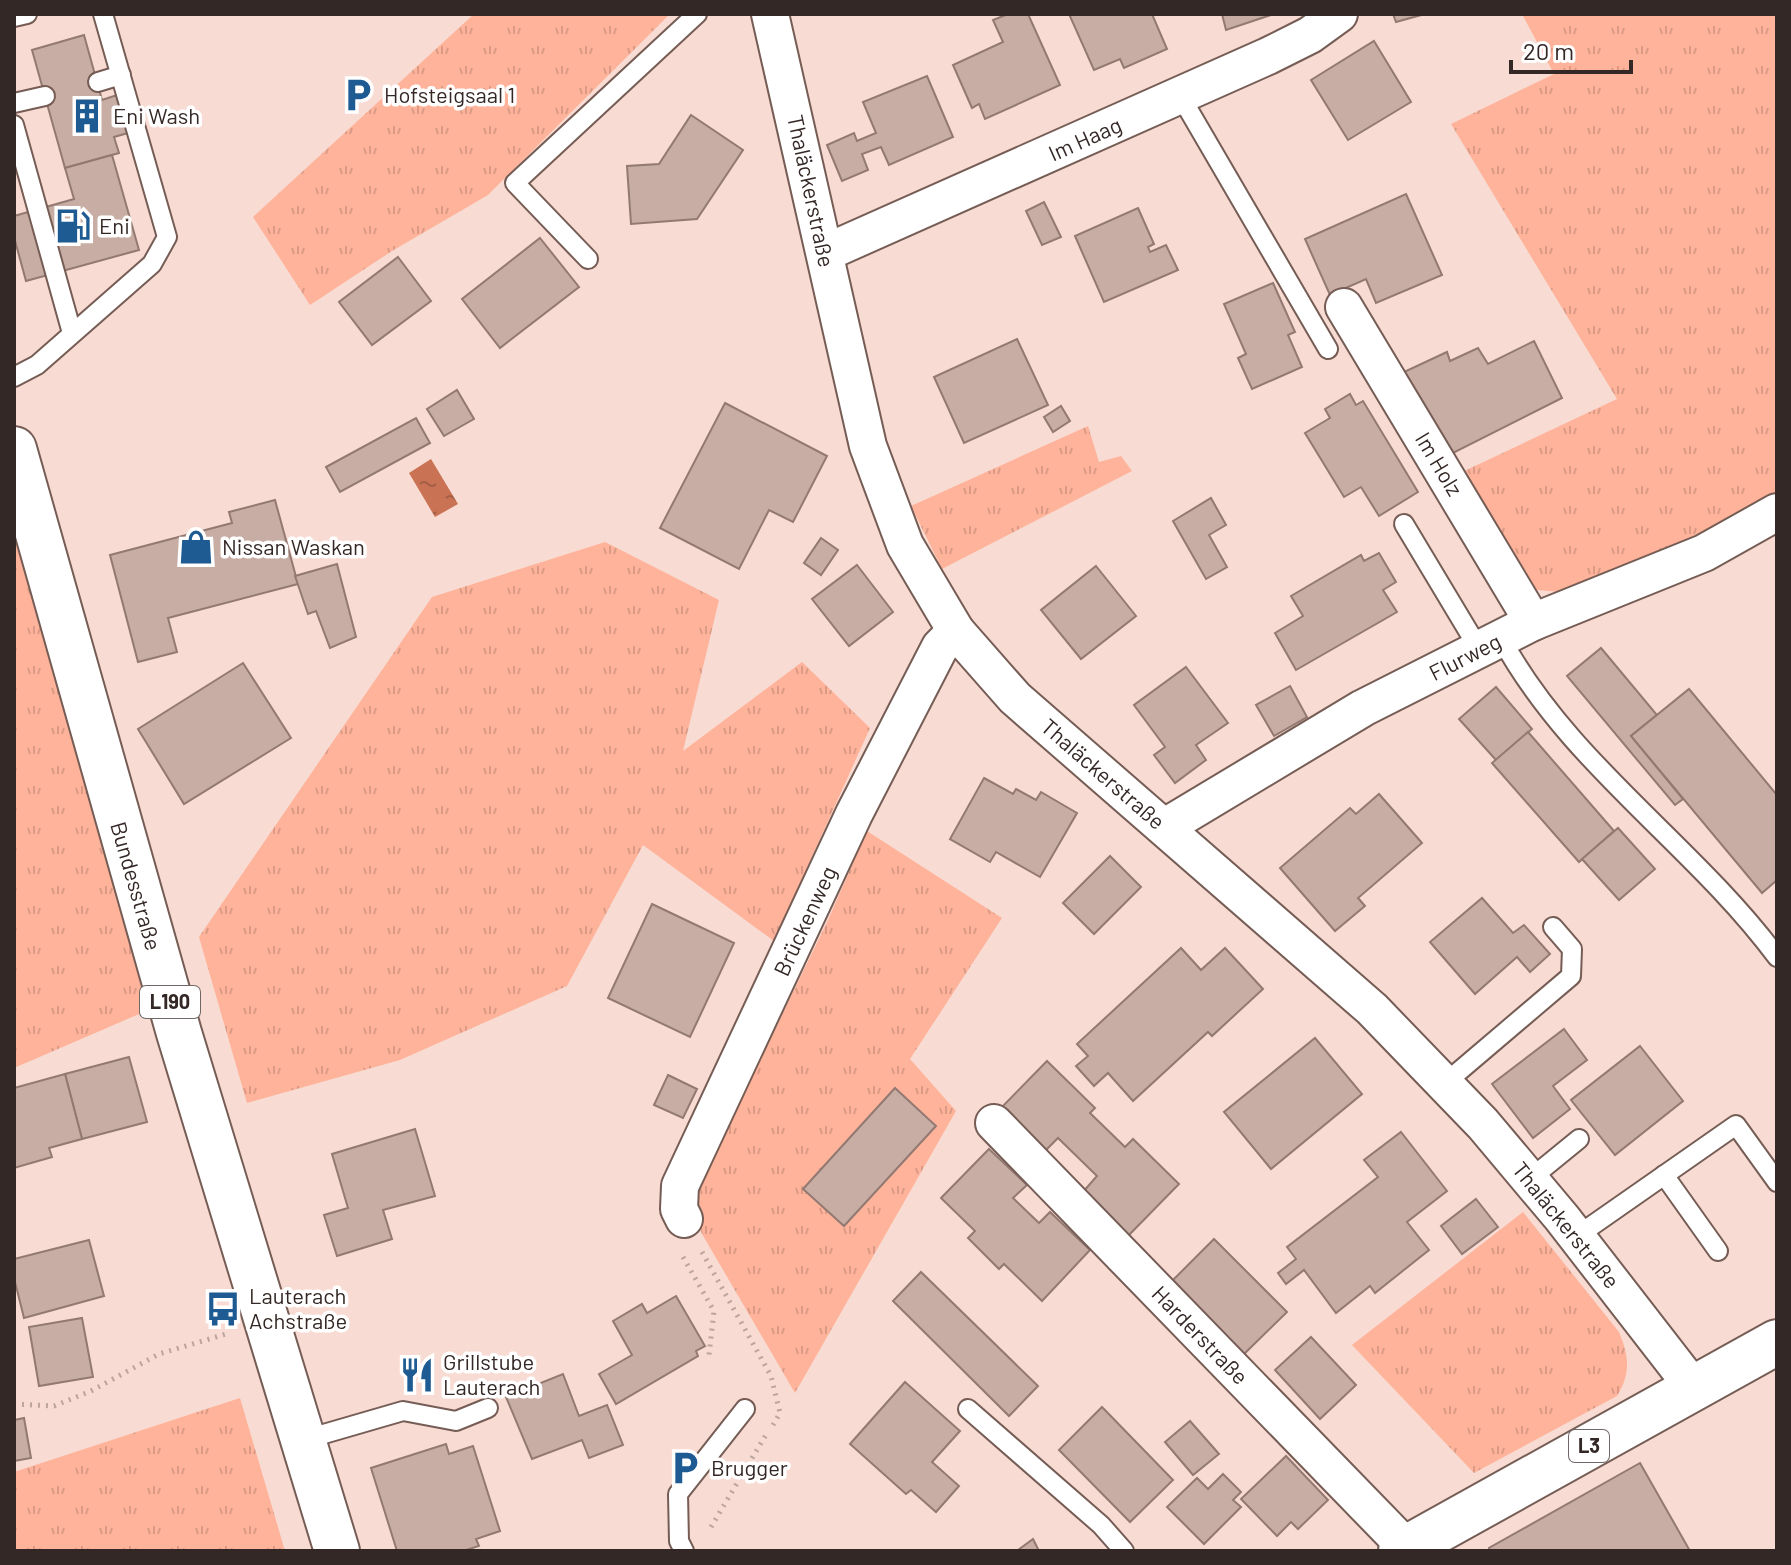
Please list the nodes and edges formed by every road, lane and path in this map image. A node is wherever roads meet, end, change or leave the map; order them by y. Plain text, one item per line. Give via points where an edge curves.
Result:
1 (27, 14) edge
2 (103, 14) edge
3 (697, 14) edge
4 (770, 14) edge
5 (1339, 14) edge
6 (14, 17) edge
7 (121, 75) junction
8 (98, 82) dead end
9 (45, 96) dead end
10 (1181, 97) junction
11 (14, 103) edge
12 (14, 125) edge
13 (825, 253) junction
14 (588, 259) dead end
15 (1344, 307) dead end
16 (72, 333) junction
17 (1328, 349) dead end
18 (14, 377) edge
19 (14, 449) edge
20 (1777, 512) edge
21 (1404, 524) dead end
22 (1533, 622) junction
23 (956, 631) junction
24 (1490, 644) junction
25 (1165, 827) junction
26 (1553, 927) dead end
27 (1777, 957) edge
28 (1444, 1084) junction
29 (994, 1123) dead end
30 (1579, 1139) dead end
31 (1664, 1175) junction
32 (1530, 1179) junction
33 (1777, 1182) edge
34 (682, 1214) joint
35 (1577, 1236) junction
36 (1718, 1251) dead end
37 (265, 1322) junction
38 (1777, 1342) edge
39 (709, 1355) dead end
40 (1693, 1387) junction
41 (14, 1404) edge
42 (488, 1408) dead end
43 (745, 1409) dead end
44 (968, 1409) dead end
45 (303, 1440) junction
46 (1404, 1549) edge
47 (337, 1551) edge
48 (684, 1551) edge
49 (1124, 1551) edge

1 - 6 lane
2 - 7 lane
3 - 14 lane via 515,183
4 - 13 street, Thaläckerstraße
5 - 10 street, Im Haag via 1310,35
7 - 8 lane
7 - 16 lane via 167,237 152,264
9 - 11 lane
10 - 13 street, Im Haag
10 - 17 lane
12 - 16 lane
13 - 23 street, Thaläckerstraße via 868,446 905,545
15 - 22 street, Im Holz
16 - 18 lane via 37,365
19 - 37 main road, Bundesstraße / L190
20 - 22 street, Flurweg via 1704,553
21 - 24 lane
22 - 24 street, Flurweg
23 - 25 street, Thaläckerstraße via 1015,698
23 - 34 street, Brückenweg via 940,647 854,814 680,1186
24 - 25 street, Flurweg via 1363,708
24 - 27 lane via 1516,666 1585,755 1742,910
25 - 28 street, Thaläckerstraße via 1372,1009
26 - 28 lane via 1572,949 1571,976
28 - 32 street, Thaläckerstraße
29 - 46 street, Harderstraße
30 - 32 lane
31 - 33 lane via 1736,1125
31 - 35 lane
31 - 36 lane
32 - 35 street, Thaläckerstraße
34 - 39 path via 670,1223 714,1311
35 - 40 street, Thaläckerstraße
37 - 41 path via 159,1354 54,1406
37 - 45 main road, Bundesstraße / L190
38 - 40 main road, Harderstraße / L3
40 - 46 main road, Harderstraße / L3
42 - 45 lane via 456,1421 403,1411
43 - 48 lane via 678,1494
44 - 49 lane
45 - 47 main road, Bundesstraße / L190

